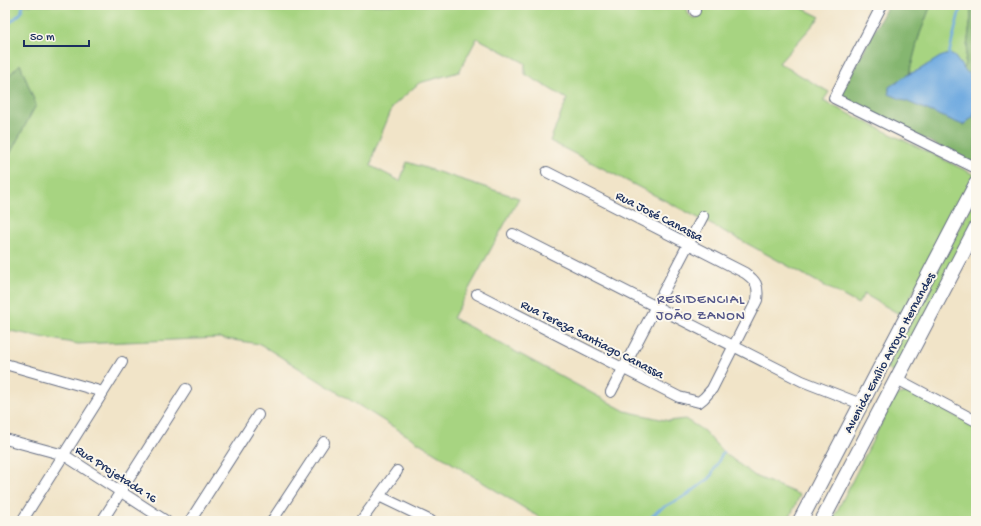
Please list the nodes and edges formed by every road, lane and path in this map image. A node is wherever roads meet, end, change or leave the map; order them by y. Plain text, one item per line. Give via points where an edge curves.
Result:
1 (882, 5) edge
2 (976, 168) edge
3 (547, 172) dead end
4 (976, 184) edge
5 (703, 216) dead end
6 (976, 228) edge
7 (512, 234) dead end
8 (688, 244) junction
9 (478, 294) dead end
10 (656, 306) junction
11 (734, 346) junction
12 (122, 362) dead end
13 (5, 364) edge
14 (623, 368) junction
15 (878, 371) junction
16 (897, 379) junction
17 (186, 389) dead end
18 (103, 392) junction
19 (611, 392) dead end
20 (861, 404) junction
21 (258, 415) dead end
22 (976, 420) edge
23 (5, 439) edge
24 (324, 442) dead end
25 (64, 455) junction
26 (397, 472) dead end
27 (121, 492) junction
28 (379, 496) junction
29 (22, 521) edge
30 (102, 521) edge
31 (166, 521) edge
32 (190, 521) edge
33 (272, 521) edge
34 (361, 521) edge
35 (431, 521) edge
36 (800, 521) edge
37 (822, 521) edge

1 - 2 street via 834,98
3 - 8 street, Rua José Canassa
4 - 15 main road, Avenida Emílio Arroyo Hernandes
5 - 8 street
6 - 16 main road, Avenida Emílio Arroyo Hernandes
7 - 10 street
8 - 10 street
8 - 11 street, Rua José Canassa via 745,273 757,286 757,300
9 - 14 street, Rua Tereza Santiago Canassa
10 - 11 street
10 - 14 street
11 - 14 street, Rua Tereza Santiago Canassa via 712,389 699,402 679,397
11 - 20 street via 802,380
12 - 18 street
13 - 18 street
14 - 19 street
15 - 16 main road
15 - 20 main road, Avenida Emílio Arroyo Hernandes
16 - 22 street
16 - 37 main road, Avenida Emílio Arroyo Hernandes
17 - 27 street
18 - 25 street
20 - 36 main road, Avenida Emílio Arroyo Hernandes
21 - 32 street
23 - 25 street, Rua Projetada 16
24 - 33 street
25 - 27 street, Rua Projetada 16
25 - 29 street
26 - 28 street
27 - 30 street
27 - 31 street, Rua Projetada 16
28 - 34 street
28 - 35 street

